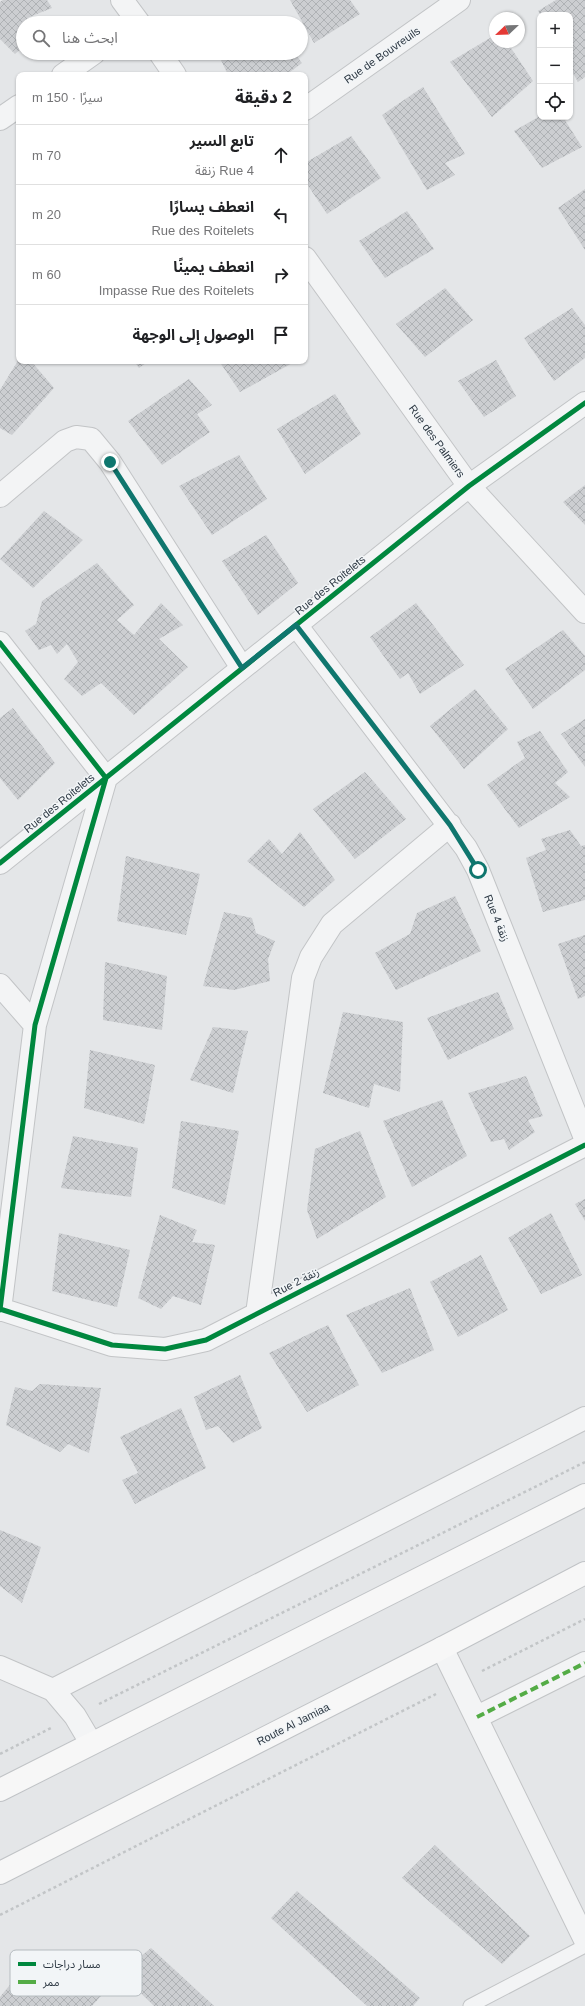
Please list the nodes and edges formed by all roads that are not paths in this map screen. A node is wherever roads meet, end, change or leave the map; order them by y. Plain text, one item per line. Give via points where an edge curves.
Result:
1 (122, 0) edge
2 (459, 0) edge
3 (133, 16) edge
4 (84, 60) edge
5 (165, 60) edge
6 (67, 72) edge
7 (173, 72) edge
8 (308, 107) edge
9 (16, 108) edge
10 (0, 119) edge
11 (308, 262) edge
12 (585, 403) edge
13 (469, 486) junction
14 (0, 496) edge
15 (585, 612) edge
16 (296, 625) junction
17 (0, 643) edge
18 (242, 668) junction
19 (106, 778) junction
20 (450, 825) junction
21 (0, 864) edge
22 (0, 985) edge
23 (35, 1025) junction
24 (585, 1138) edge
25 (585, 1145) edge
26 (0, 1310) edge
27 (257, 1314) junction
28 (585, 1418) edge
29 (585, 1496) edge
30 (585, 1573) edge
31 (442, 1648) junction
32 (585, 1663) edge
33 (0, 1667) edge
34 (53, 1690) junction
35 (477, 1717) junction
36 (91, 1743) junction
37 (0, 1790) edge
38 (0, 1873) edge
39 (585, 1940) edge
40 (585, 1946) edge
41 (470, 2006) edge

1 - 3 street
2 - 8 street, Rue de Bouvreuils
4 - 6 street
5 - 7 street
9 - 10 street
11 - 13 street, Rue des Palmiers
12 - 13 street, Rue des Roitelets
13 - 15 street, Rue des Palmiers
13 - 16 street, Rue des Roitelets
14 - 18 street via 66,441 76,437 91,439 110,462
16 - 18 street, Rue des Roitelets
16 - 20 street, Rue 4 زنقة
17 - 19 street
18 - 19 street, Rue des Roitelets
19 - 21 street, Rue des Roitelets
19 - 23 street
20 - 24 street, Rue 4 زنقة via 478,870
20 - 27 street via 332,924 311,957 303,978
22 - 23 street
23 - 26 street
25 - 27 street, Rue 2 زنقة
26 - 27 street, Rue 2 زنقة via 112,1345 165,1349 206,1340
28 - 34 street
29 - 36 main road
30 - 31 main road, Route Al Jamiaa
31 - 35 street
31 - 38 main road, Route Al Jamiaa
32 - 35 street
33 - 34 street
34 - 36 street via 75,1716
35 - 39 street
36 - 37 main road
40 - 41 lane

